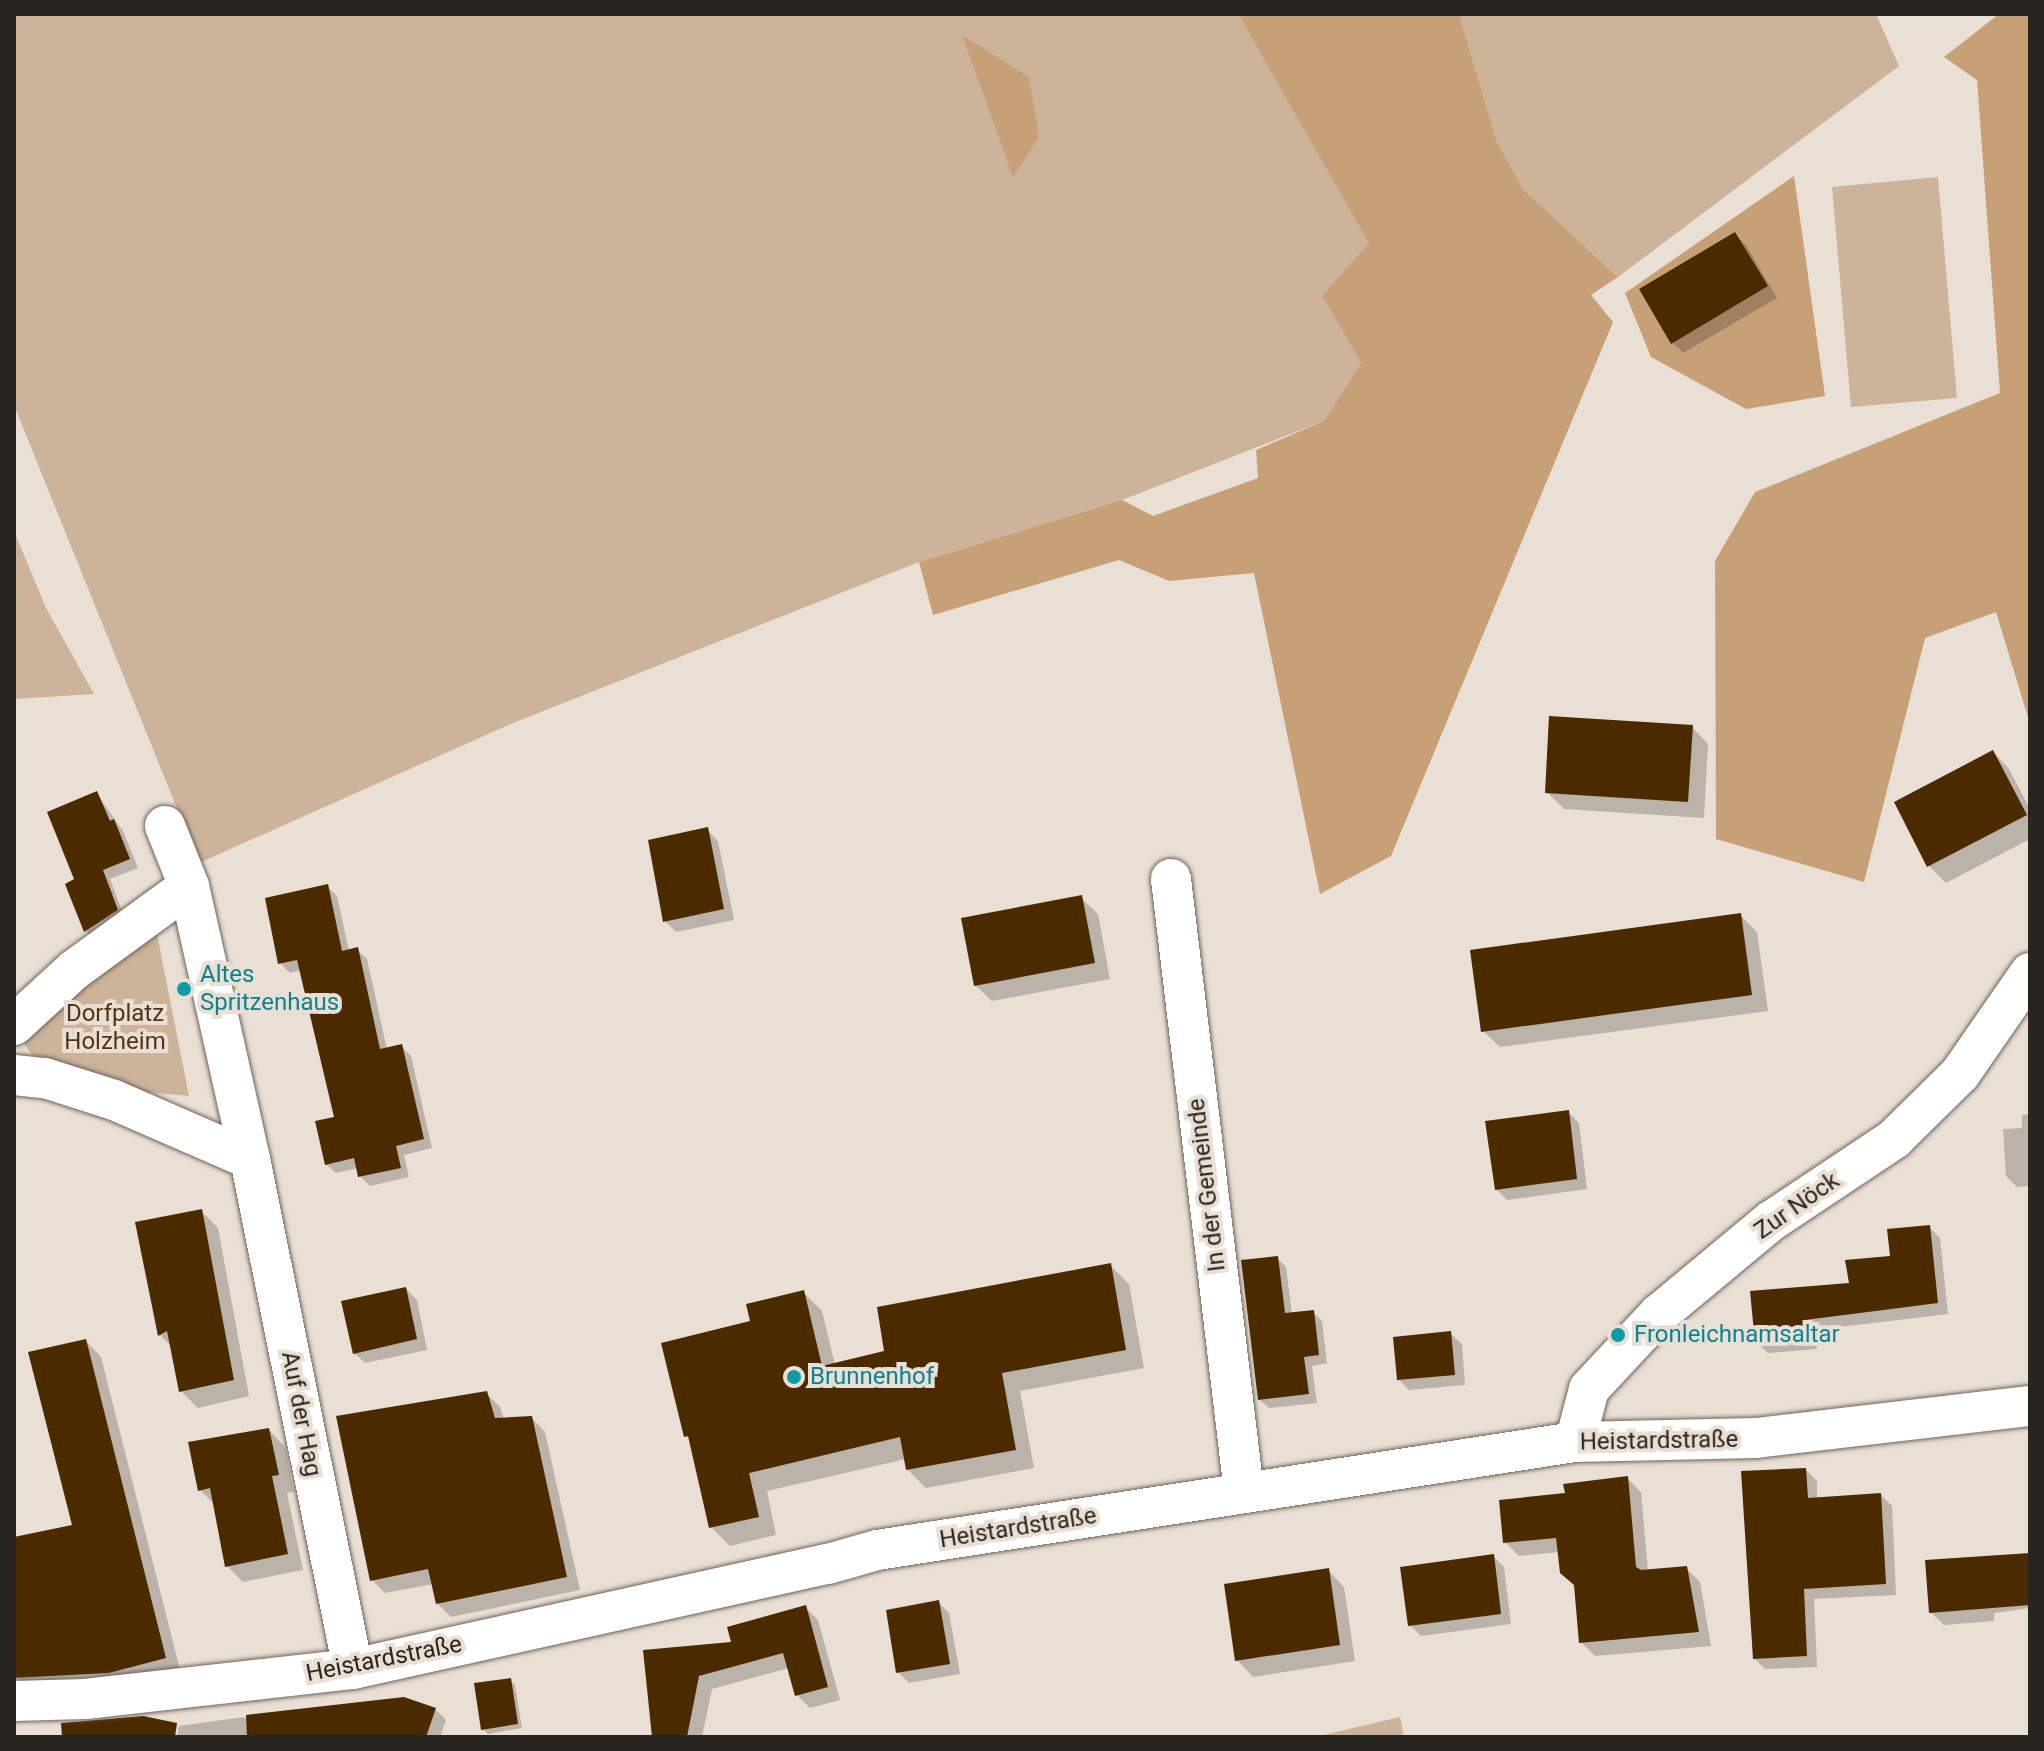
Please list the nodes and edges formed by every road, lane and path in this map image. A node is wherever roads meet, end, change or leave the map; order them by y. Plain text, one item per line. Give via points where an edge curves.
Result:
1 (165, 826) dead end
2 (1171, 879) dead end
3 (189, 886) junction
4 (2030, 973) edge
5 (14, 1025) edge
6 (14, 1075) edge
7 (250, 1159) junction
8 (2030, 1406) edge
9 (1575, 1442) junction
10 (1244, 1492) junction
11 (353, 1669) junction
12 (14, 1701) edge

1 - 3 street, Auf der Hag
2 - 10 street, In der Gemeinde
3 - 5 street via 74,970
3 - 7 street, Auf der Hag
4 - 9 street, Zur Nöck via 1960,1074 1894,1139 1771,1221 1659,1314 1589,1389
6 - 7 street via 45,1078 114,1100
7 - 11 street, Auf der Hag
8 - 9 street, Heistardstraße via 1756,1438
9 - 10 street, Heistardstraße
10 - 11 street, Heistardstraße via 877,1550
11 - 12 street, Heistardstraße via 85,1699

